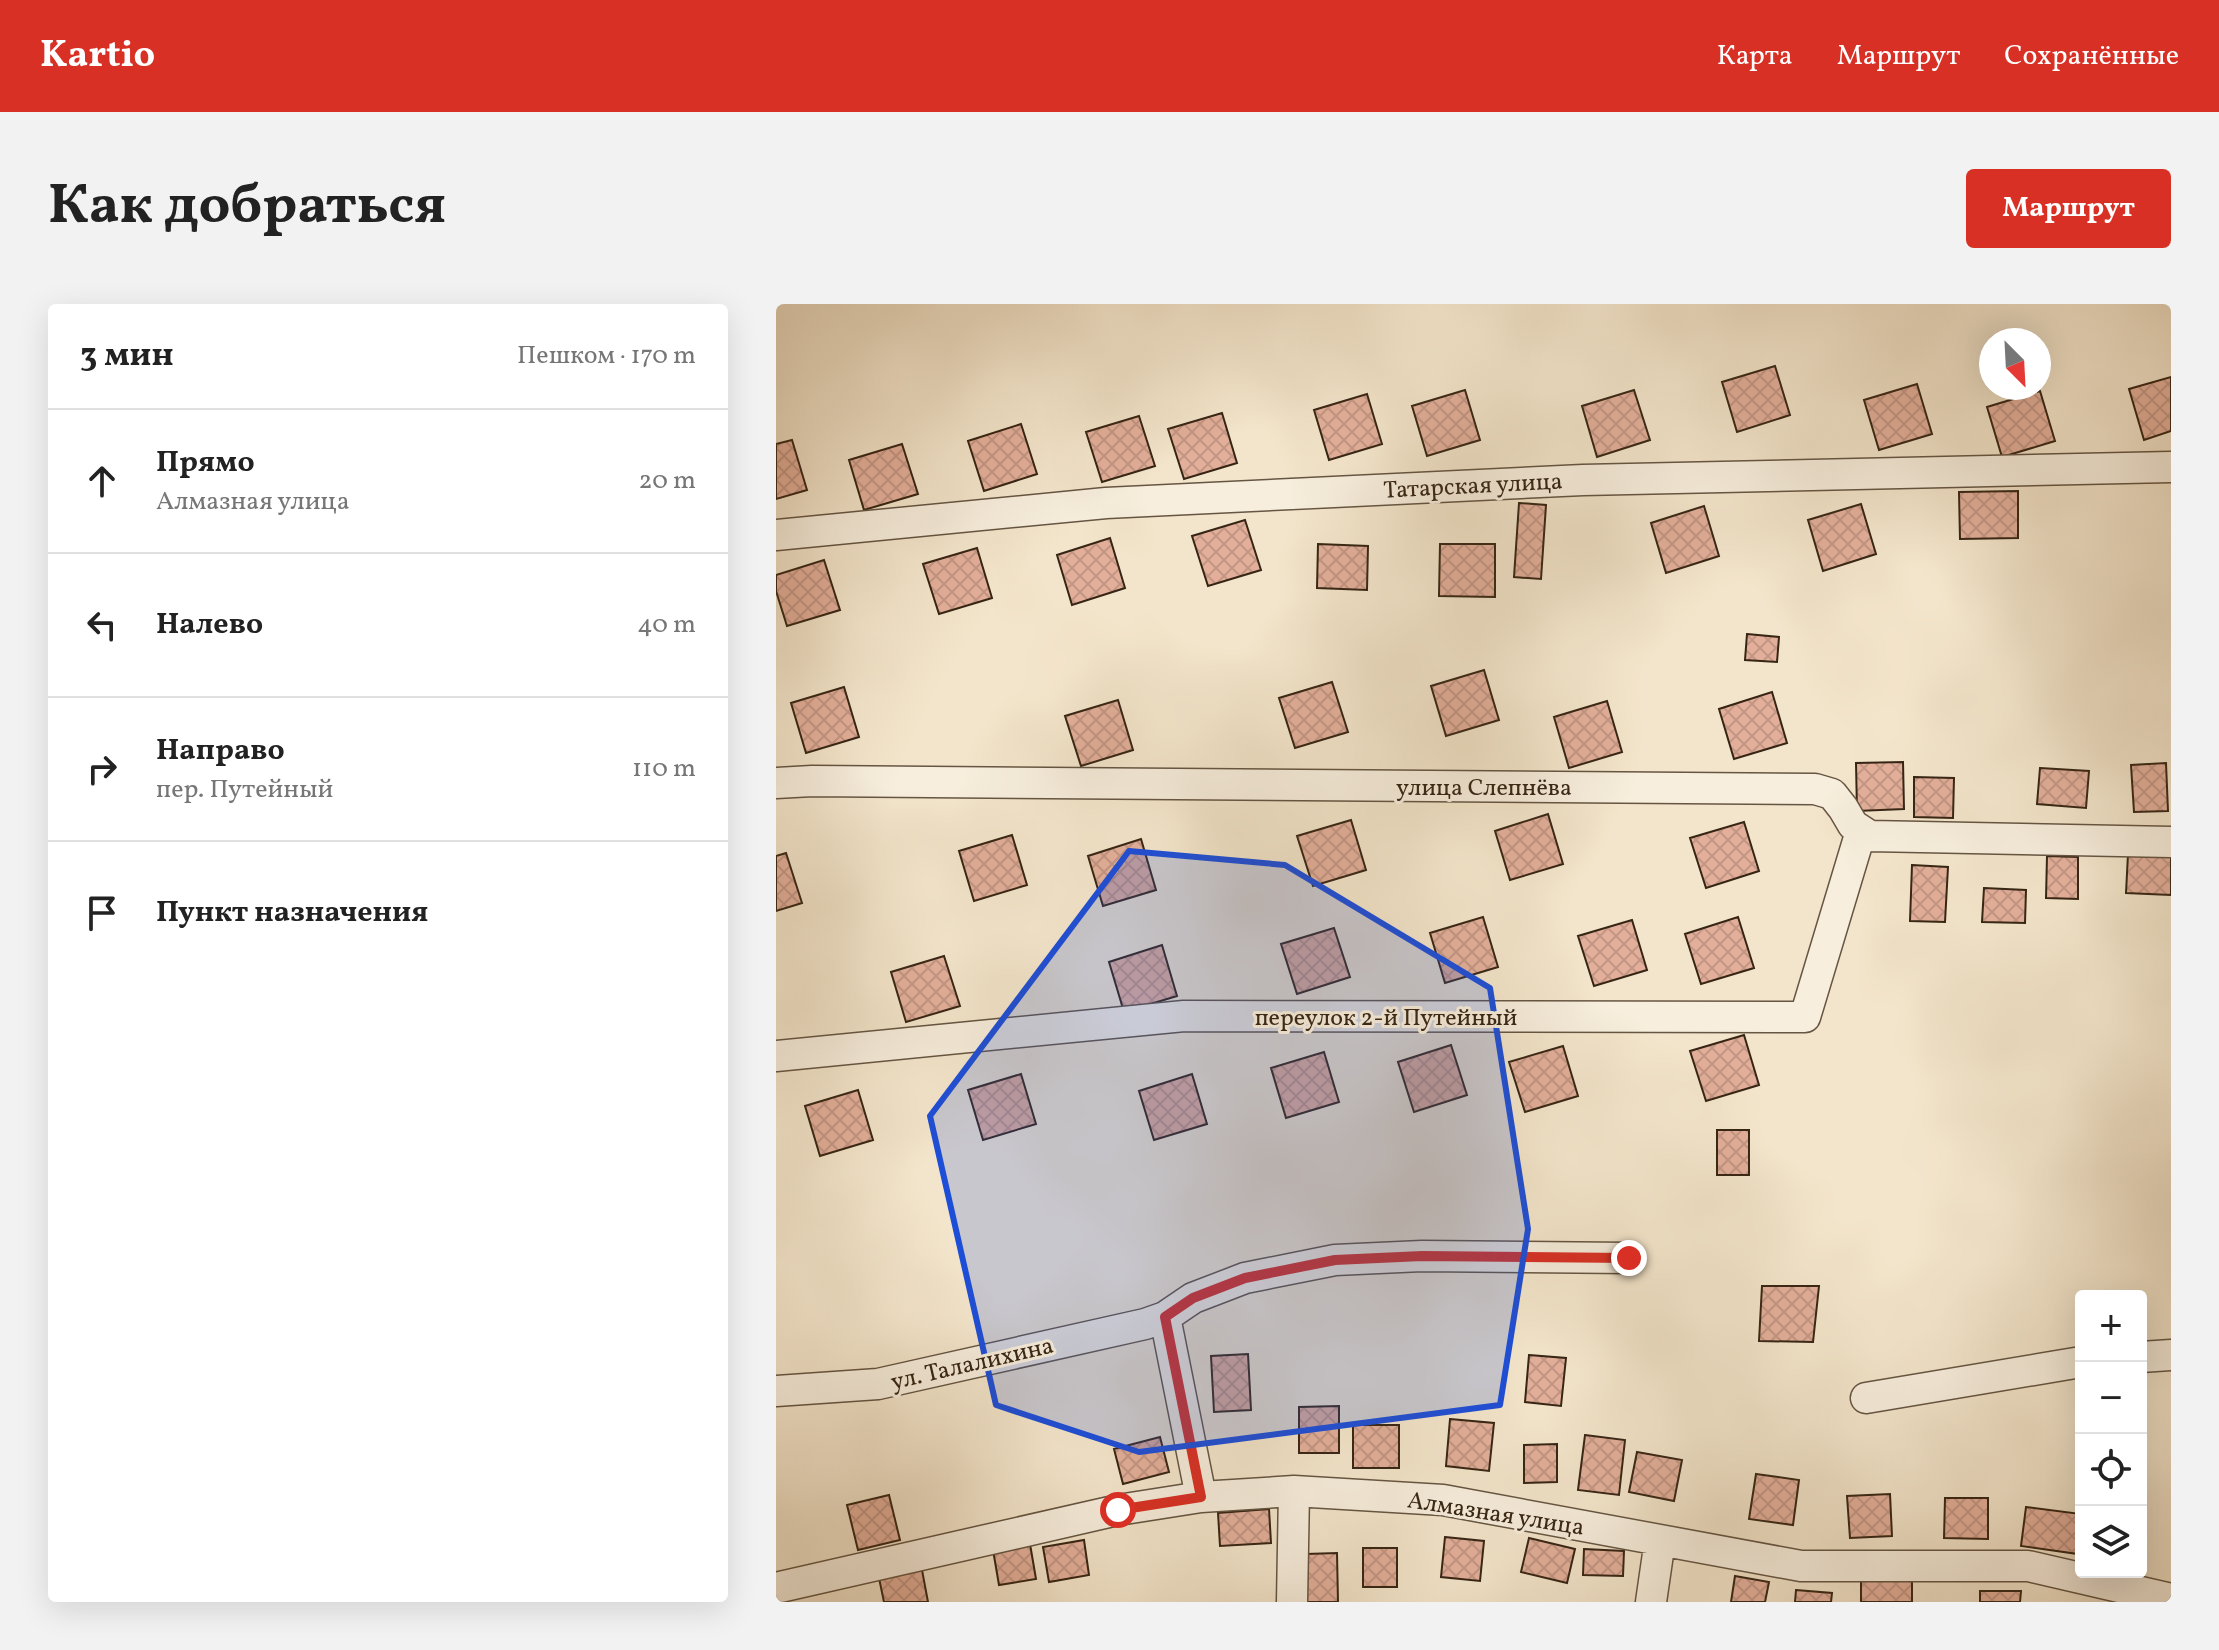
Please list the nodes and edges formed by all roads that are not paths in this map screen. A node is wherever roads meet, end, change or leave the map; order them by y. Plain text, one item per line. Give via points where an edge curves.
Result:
1 (2171, 467) edge
2 (776, 535) edge
3 (776, 783) edge
4 (1861, 831) junction
5 (2171, 842) edge
6 (776, 1056) edge
7 (1629, 1258) dead end
8 (1165, 1317) junction
9 (2171, 1355) edge
10 (2147, 1357) edge
11 (2075, 1363) edge
12 (776, 1391) edge
13 (1866, 1398) dead end
14 (1294, 1491) junction
15 (1201, 1497) junction
16 (1660, 1540) junction
17 (776, 1588) edge
18 (2171, 1599) edge
19 (1292, 1602) edge
20 (1651, 1602) edge

1 - 2 street, Татарская улица via 1472,485 1106,503
3 - 4 street, улица Слепнёва via 1815,789 1832,794
4 - 5 street via 1870,836
4 - 6 street, переулок 2-й Путейный via 1805,1017 1184,1016
7 - 8 street, ул. Талалихина via 1335,1260 1245,1278 1193,1298
8 - 12 street, ул. Талалихина via 878,1384
8 - 15 street
9 - 10 street
11 - 13 street
14 - 15 street, Алмазная улица
14 - 16 street, Алмазная улица via 1443,1500
14 - 19 street
15 - 17 street, Алмазная улица via 1118,1510
16 - 18 street, Алмазная улица via 1801,1566 2028,1566
16 - 20 street

